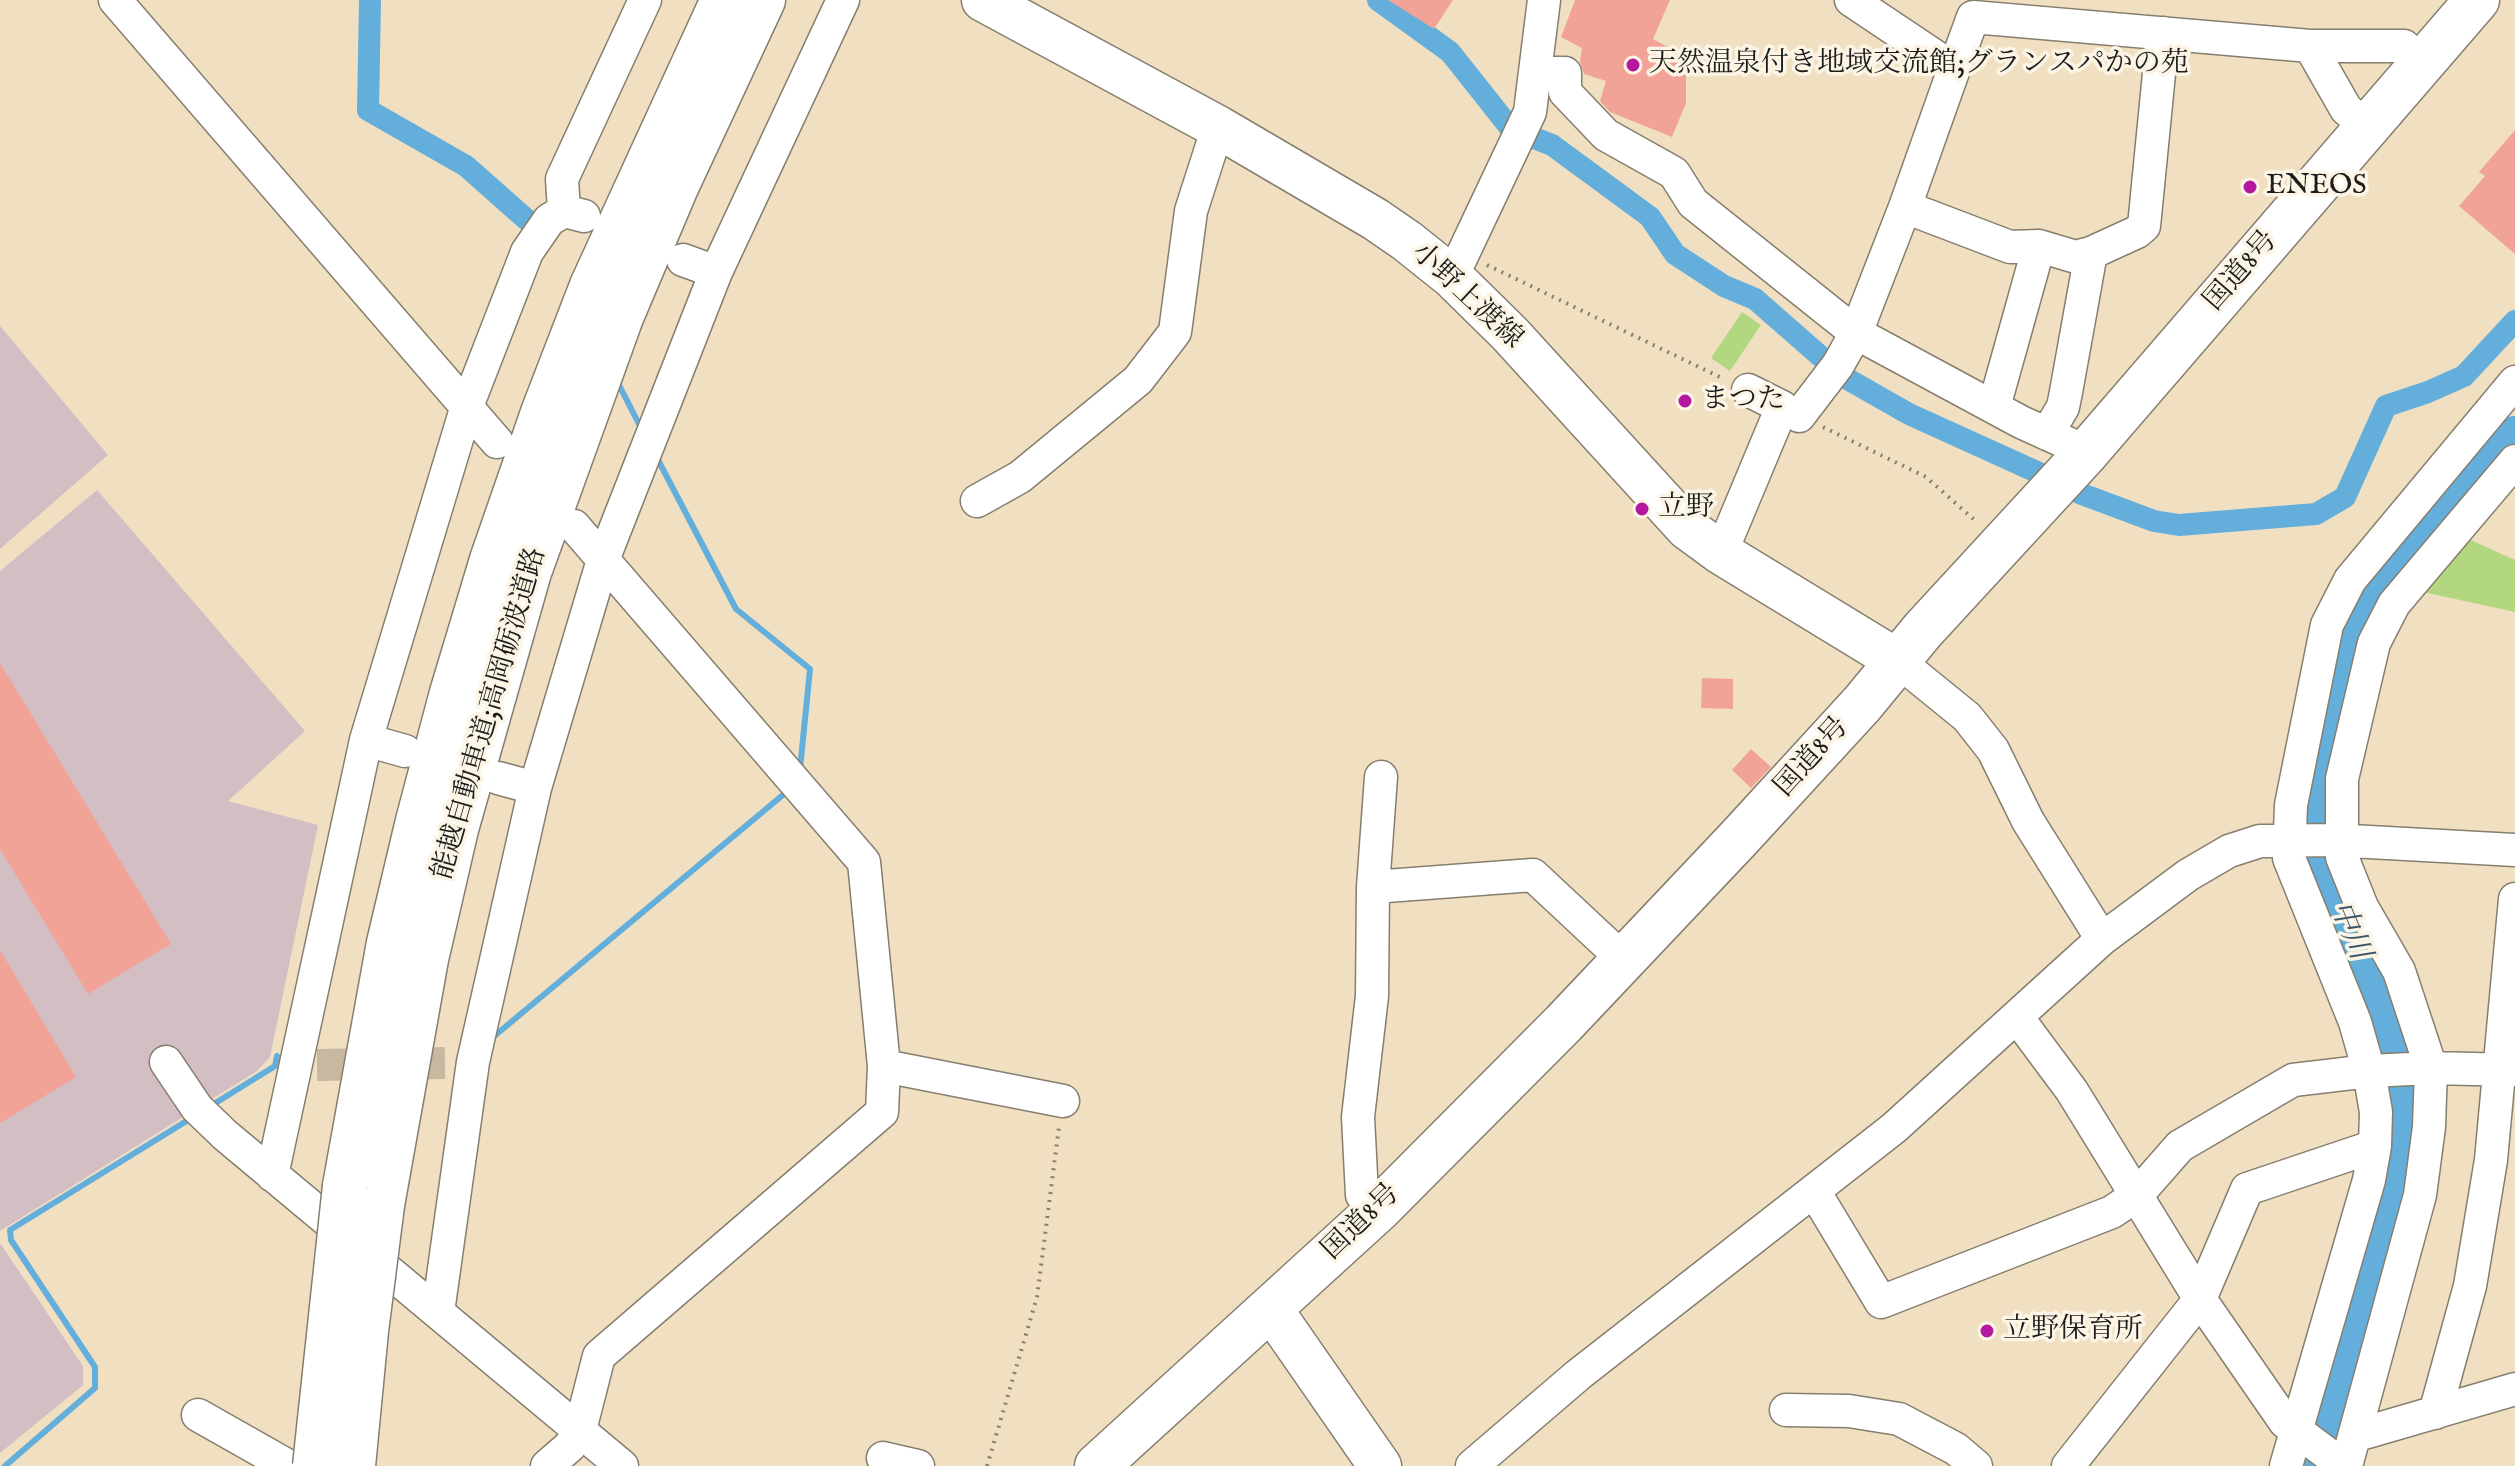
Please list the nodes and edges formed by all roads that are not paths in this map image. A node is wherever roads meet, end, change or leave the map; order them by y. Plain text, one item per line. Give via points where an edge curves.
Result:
1 (115, 0) edge
2 (645, 0) edge
3 (723, 0) edge
4 (763, 0) edge
5 (843, 0) edge
6 (1544, 0) edge
7 (1851, 0) edge
8 (2477, 0) edge
9 (1003, 5) edge
10 (1973, 17) junction
11 (2163, 33) junction
12 (1910, 40) junction
13 (2310, 46) junction
14 (2423, 63) junction
15 (1954, 69) junction
16 (1535, 73) junction
17 (1218, 127) junction
18 (2367, 127) junction
19 (1905, 207) junction
20 (2039, 246) junction
21 (2091, 253) junction
22 (683, 260) dead end
23 (1457, 266) junction
24 (716, 272) junction
25 (1856, 333) junction
26 (2515, 382) edge
27 (1748, 390) road end
28 (1994, 407) junction
29 (466, 409) junction
30 (1791, 411) junction
31 (2047, 434) junction
32 (497, 442) dead end
33 (2087, 452) junction
34 (2515, 461) edge
35 (977, 501) dead end
36 (574, 526) dead end
37 (1721, 553) junction
38 (603, 560) junction
39 (1898, 661) junction
40 (366, 740) junction
41 (405, 751) dead end
42 (1381, 777) dead end
43 (498, 778) dead end
44 (535, 788) junction
45 (2294, 840) junction
46 (2337, 840) junction
47 (2515, 850) edge
48 (1373, 887) junction
49 (2515, 899) edge
50 (2102, 939) junction
51 (1624, 960) junction
52 (2017, 1017) junction
53 (166, 1062) dead end
54 (884, 1066) junction
55 (2426, 1069) junction
56 (2508, 1070) edge
57 (2374, 1071) junction
58 (1063, 1101) road end
59 (2375, 1146) junction
60 (272, 1175) junction
61 (1814, 1191) junction
62 (2137, 1195) junction
63 (363, 1196) junction
64 (1379, 1209) junction
65 (2200, 1299) junction
66 (1271, 1309) junction
67 (438, 1312) junction
68 (2515, 1389) edge
69 (1786, 1410) dead end
70 (2435, 1413) junction
71 (198, 1415) dead end
72 (580, 1430) junction
73 (2302, 1434) junction
74 (2345, 1456) edge
75 (883, 1458) dead end
76 (288, 1466) edge
77 (315, 1466) edge
78 (353, 1466) edge
79 (547, 1466) edge
80 (622, 1466) edge
81 (918, 1466) edge
82 (1097, 1466) edge
83 (1380, 1466) edge
84 (1472, 1466) edge
85 (1976, 1466) edge
86 (2068, 1466) edge
87 (2286, 1466) edge

1 - 29 street
2 - 29 street via 562,179 574,214 549,220 527,252
3 - 63 highway, 能越自動車道;高岡砺波道路 via 592,286 492,560 452,693 389,943
4 - 63 highway, 能越自動車道;高岡砺波道路 via 621,317 529,572 464,798
5 - 24 street
6 - 16 street
7 - 12 street
8 - 14 highway, 国道8号
9 - 17 main road, 小野上渡線
10 - 11 street
10 - 12 street
10 - 15 street
11 - 13 street
11 - 21 street via 2144,226
12 - 15 street
13 - 14 street via 2404,46
13 - 18 street via 2346,109
14 - 18 highway, 国道8号
15 - 19 street
16 - 23 street via 1530,112
16 - 25 street via 1565,73 1565,92 1606,135 1674,173 1693,203
17 - 23 main road, 小野上渡線
17 - 35 street via 1191,211 1175,332 1138,380 1020,477
18 - 33 highway, 国道8号
19 - 20 street via 2010,247
19 - 25 street
20 - 21 street via 2076,257
20 - 28 street
21 - 31 street via 2063,407
22 - 24 street
23 - 37 main road, 小野上渡線 via 1510,334 1687,528
24 - 38 street
25 - 28 street
25 - 30 street via 1836,369
26 - 45 street via 2350,580 2327,625 2291,805
27 - 30 street
28 - 31 street
29 - 32 street
29 - 40 street
30 - 37 street
31 - 33 street
33 - 39 highway, 国道8号
34 - 46 street via 2394,604 2374,643 2342,779
36 - 38 street
37 - 39 main road, 小野上渡線
38 - 44 street
38 - 54 street via 864,862
39 - 50 street via 1967,717 1993,750 2028,821
39 - 51 highway, 国道8号
40 - 41 street
40 - 60 street via 305,1066
42 - 48 street
43 - 44 street
44 - 67 street via 463,1063
45 - 46 street
45 - 50 street via 2260,841 2229,851
45 - 57 street via 2289,858
46 - 47 street
46 - 55 street via 2362,907 2399,971
48 - 51 street via 1533,875
48 - 64 street via 1372,996 1358,1117 1362,1195
49 - 56 street
50 - 52 street
51 - 64 highway, 国道8号
52 - 61 street via 1894,1128
52 - 62 street via 2072,1091
53 - 60 street via 197,1108
54 - 58 street
54 - 72 street via 882,1112 599,1356
55 - 56 street
55 - 57 street
55 - 74 street via 2429,1127 2420,1195
56 - 70 street via 2470,1286
57 - 59 street
57 - 62 street via 2293,1080 2180,1146
59 - 65 street via 2247,1189
59 - 73 street
60 - 67 street
61 - 62 street via 1881,1302 2112,1212
61 - 84 street via 1578,1375
62 - 65 street
63 - 77 highway, 能越自動車道;高岡砺波道路, bridge
63 - 78 highway, 能越自動車道;高岡砺波道路, bridge via 366,1331
64 - 66 highway, 国道8号
65 - 73 street via 2285,1422
65 - 86 street
66 - 82 highway, 国道8号
66 - 83 main road
67 - 72 street
68 - 70 street
69 - 85 street via 1849,1411 1899,1419 1956,1449
70 - 74 street
71 - 76 street
72 - 79 street
72 - 80 street
73 - 74 street
73 - 87 street
75 - 81 street

